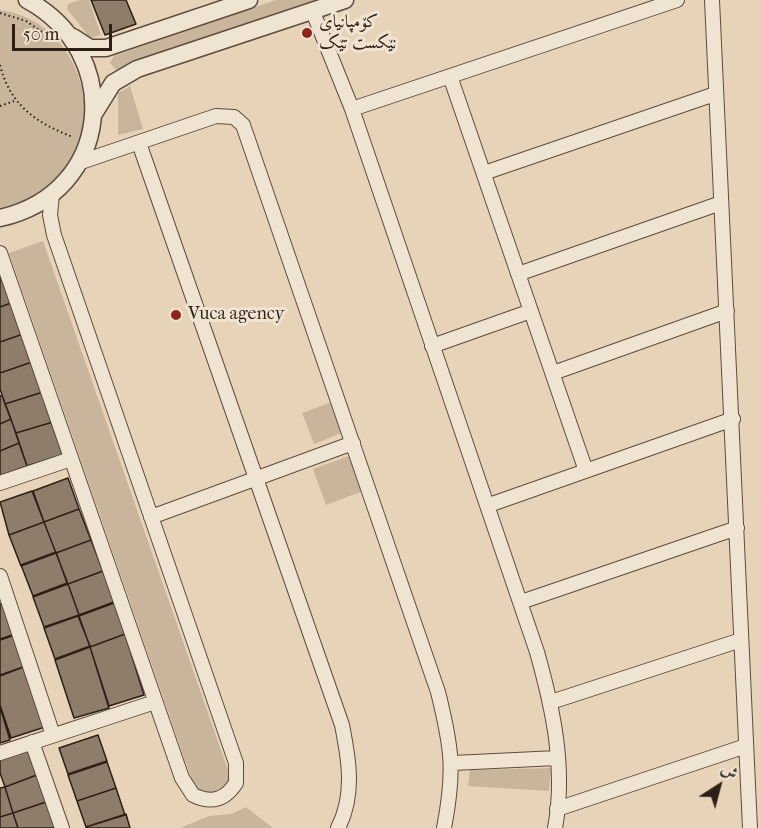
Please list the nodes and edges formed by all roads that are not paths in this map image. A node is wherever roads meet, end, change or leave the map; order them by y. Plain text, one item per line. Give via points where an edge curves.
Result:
1 (27, 0) edge
2 (249, 0) edge
3 (345, 0) edge
4 (677, 0) edge
5 (712, 0) edge
6 (313, 12) junction
7 (69, 33) junction
8 (450, 76) junction
9 (715, 94) junction
10 (352, 110) junction
11 (93, 116) junction
12 (139, 142) junction
13 (78, 164) junction
14 (484, 173) junction
15 (52, 194) junction
16 (721, 203) junction
17 (0, 218) edge
18 (0, 253) edge
19 (518, 274) junction
20 (531, 311) junction
21 (727, 311) junction
22 (432, 346) junction
23 (552, 373) junction
24 (733, 419) junction
25 (353, 443) junction
26 (71, 459) junction
27 (586, 471) junction
28 (256, 479) junction
29 (0, 483) edge
30 (489, 505) junction
31 (151, 517) junction
32 (737, 528) junction
33 (0, 576) edge
34 (521, 602) junction
35 (741, 640) junction
36 (155, 702) junction
37 (551, 702) junction
38 (52, 735) junction
39 (32, 742) junction
40 (746, 746) junction
41 (0, 753) edge
42 (557, 758) junction
43 (453, 763) junction
44 (557, 809) junction
45 (62, 828) edge
46 (338, 828) edge
47 (444, 828) edge
48 (555, 828) edge
49 (750, 828) edge

1 - 7 street via 50,14
2 - 7 street via 100,49 85,45
3 - 6 street
4 - 8 street
5 - 9 street
6 - 10 street
6 - 11 street via 137,69 113,83
7 - 11 street via 89,72
8 - 10 street
8 - 14 street
9 - 14 street
9 - 16 street
10 - 22 street
11 - 13 street
12 - 13 street
12 - 25 street via 220,116 234,117 243,125
12 - 28 street
13 - 15 street
14 - 19 street
15 - 17 street via 34,206
15 - 31 street via 51,225
16 - 19 street
16 - 21 street
18 - 26 street
19 - 20 street
20 - 22 street
20 - 23 street
21 - 23 street
21 - 24 street
22 - 30 street
23 - 27 street
24 - 27 street
24 - 32 street
25 - 28 street
25 - 43 street via 432,672
26 - 29 street
26 - 36 street
27 - 30 street
28 - 31 street
28 - 46 street via 342,725 350,785
30 - 34 street
31 - 36 street via 236,763 236,783 231,792 213,801 193,795 186,788
32 - 34 street
32 - 35 street
33 - 38 street
34 - 37 street
35 - 37 street
35 - 40 street
36 - 38 street
37 - 42 street
38 - 39 street
39 - 41 street
39 - 45 street
40 - 44 street
40 - 49 street
42 - 43 street
42 - 44 street
43 - 47 street
44 - 48 street

